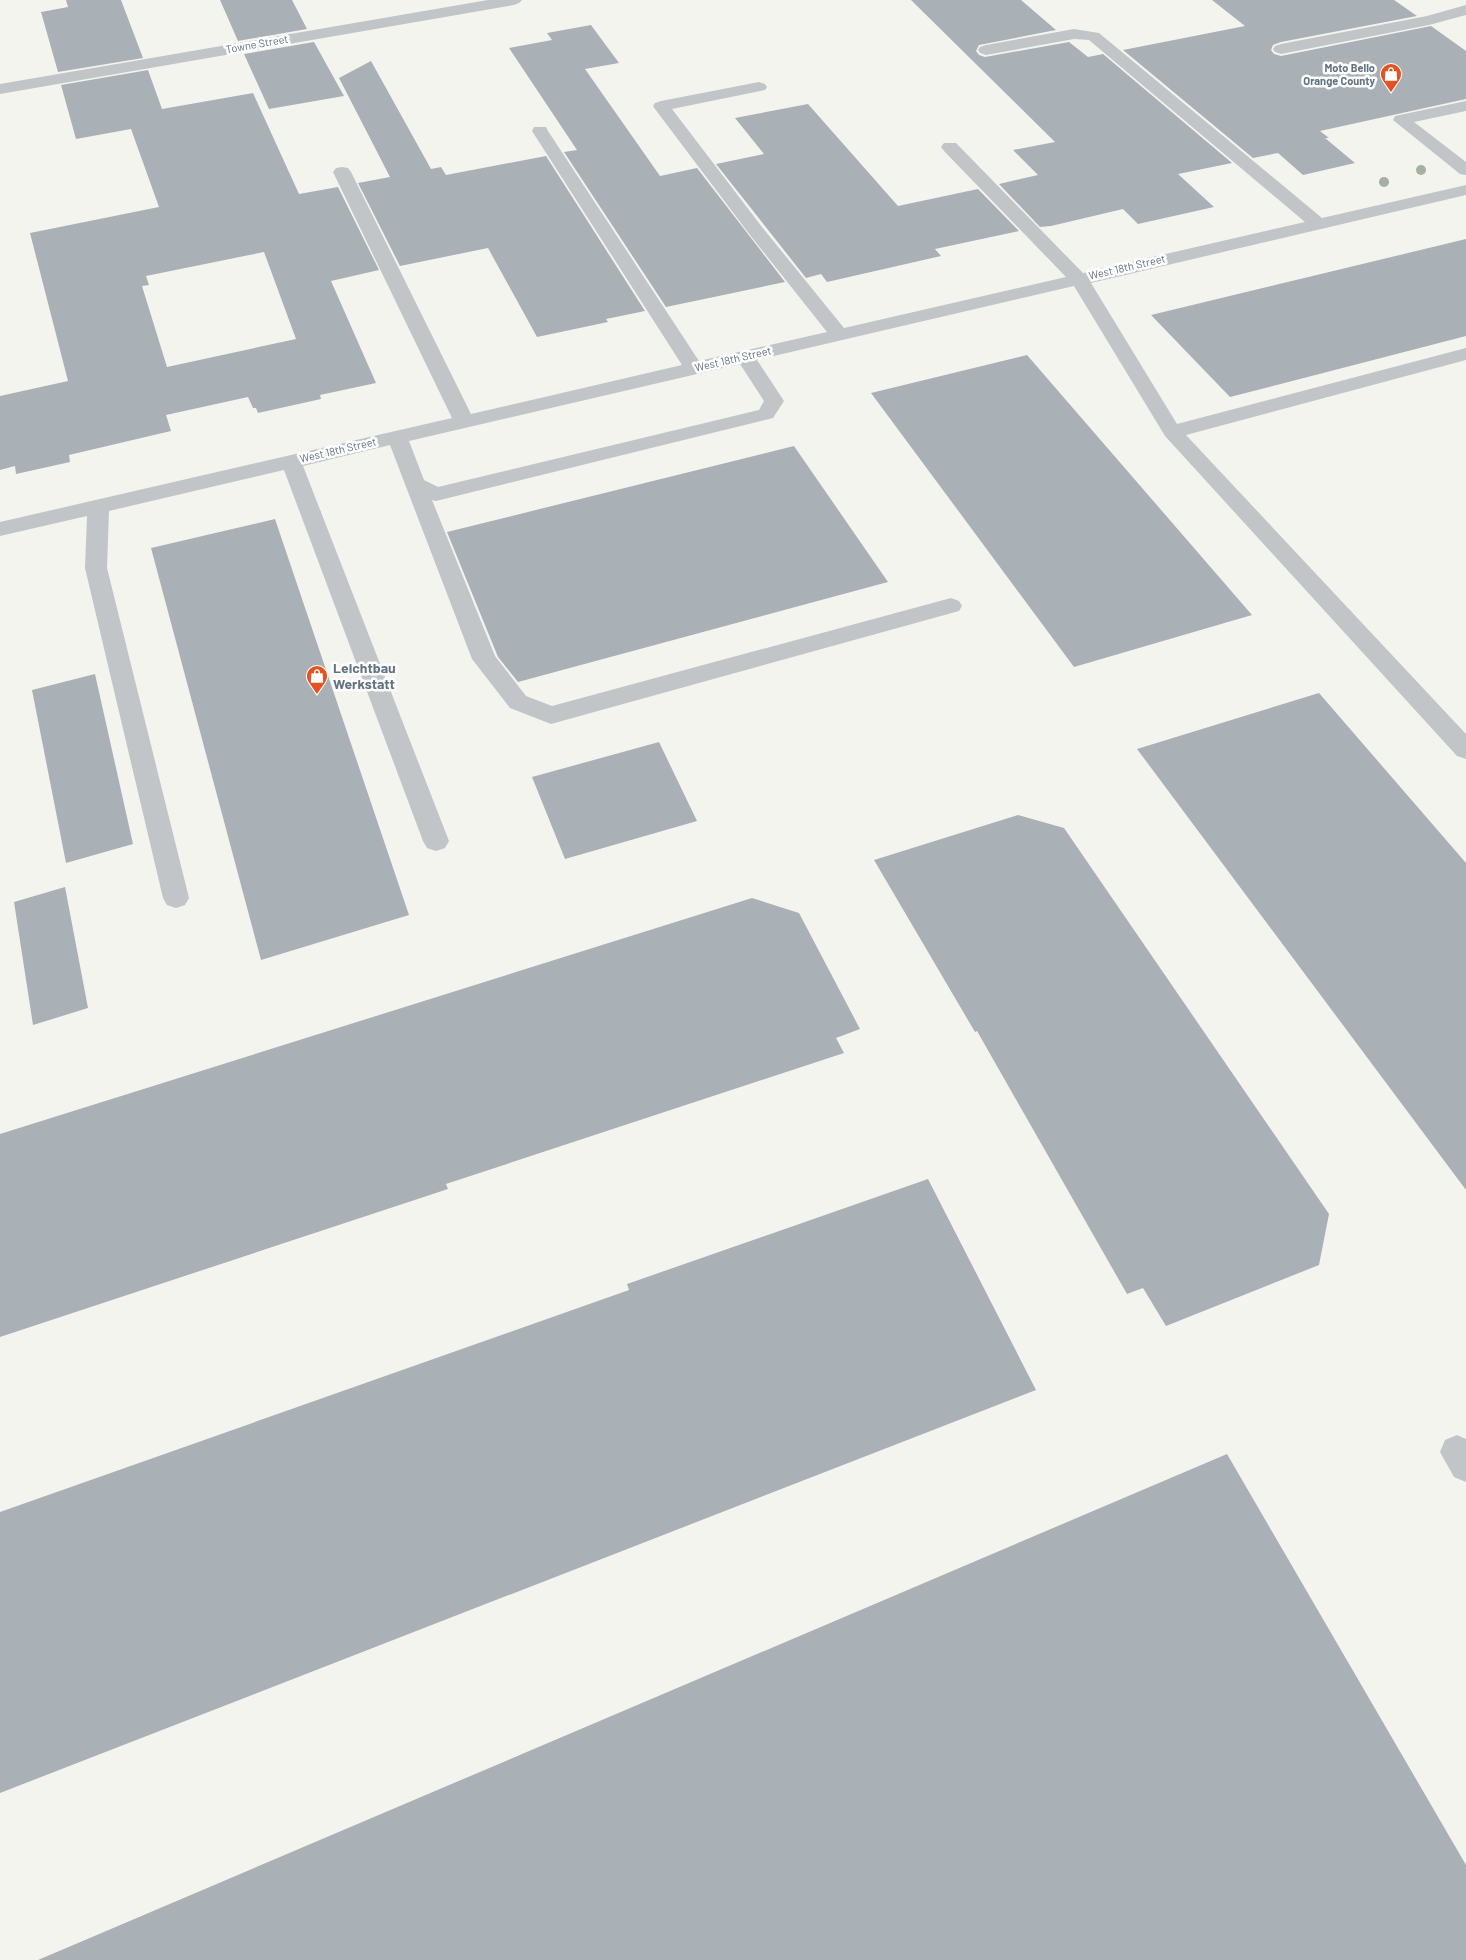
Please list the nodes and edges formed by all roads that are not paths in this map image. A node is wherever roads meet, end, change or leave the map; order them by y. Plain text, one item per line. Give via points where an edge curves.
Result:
1 (514, 0) edge
2 (1466, 10) edge
3 (1281, 49) dead end
4 (986, 50) dead end
5 (759, 87) dead end
6 (0, 88) edge
7 (1466, 106) edge
8 (540, 131) dead end
9 (950, 147) dead end
10 (1466, 170) edge
11 (342, 172) dead end
12 (1464, 193) edge
13 (1318, 224) junction
14 (1079, 279) junction
15 (840, 334) junction
16 (1466, 354) edge
17 (745, 356) junction
18 (694, 368) junction
19 (464, 421) junction
20 (1172, 432) junction
21 (397, 437) junction
22 (292, 461) junction
23 (415, 484) junction
24 (98, 506) junction
25 (0, 528) edge
26 (951, 606) dead end
27 (1466, 750) edge
28 (436, 841) dead end
29 (176, 898) dead end

1 - 6 street, Towne Street
2 - 3 street
4 - 13 street via 1074,34 1093,36
5 - 15 street via 661,106
7 - 10 street via 1401,120
8 - 18 street
9 - 14 street
11 - 19 street
12 - 13 street, West 18th Street
13 - 14 street, West 18th Street
14 - 15 street, West 18th Street
14 - 20 street
15 - 17 street, West 18th Street
16 - 20 street
17 - 18 street, West 18th Street
17 - 23 street via 774,401 766,414 436,494
18 - 19 street, West 18th Street
19 - 21 street, West 18th Street
20 - 27 street
21 - 22 street, West 18th Street
21 - 23 street
22 - 24 street, West 18th Street
22 - 28 street
23 - 26 street via 484,659 518,702 551,715
24 - 25 street, West 18th Street
24 - 29 street via 96,568

